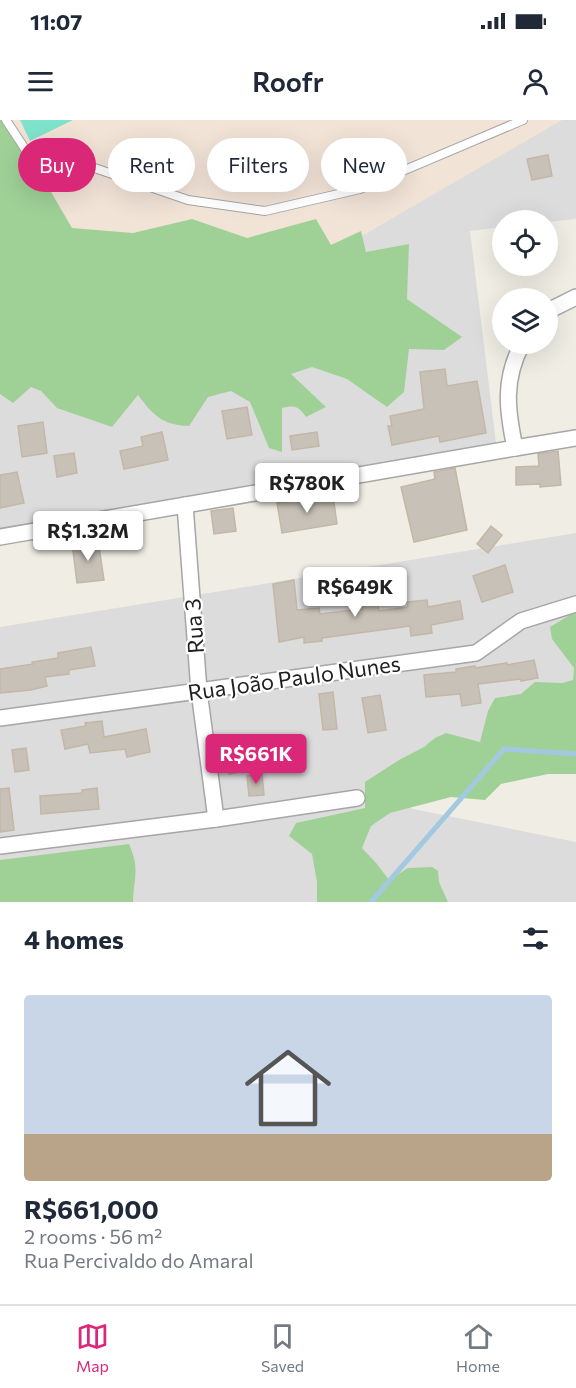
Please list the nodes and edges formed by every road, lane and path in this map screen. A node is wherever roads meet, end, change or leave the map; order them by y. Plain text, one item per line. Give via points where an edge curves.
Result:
1 (6, 120) edge
2 (523, 120) edge
3 (576, 297) edge
4 (558, 306) edge
5 (518, 354) edge
6 (576, 438) edge
7 (514, 448) junction
8 (185, 504) junction
9 (0, 537) edge
10 (576, 604) edge
11 (199, 690) junction
12 (0, 718) edge
13 (357, 798) dead end
14 (216, 819) junction
15 (0, 846) edge

1 - 2 lane via 29,155 77,162 188,200 265,211 360,189
3 - 4 street
5 - 7 street via 508,383
6 - 7 street
7 - 8 street
8 - 9 street
8 - 11 street, Rua 3
10 - 11 street, Rua João Paulo Nunes via 521,621 476,652
11 - 12 street, Rua João Paulo Nunes
11 - 14 street, Rua 3
13 - 14 street
14 - 15 street

